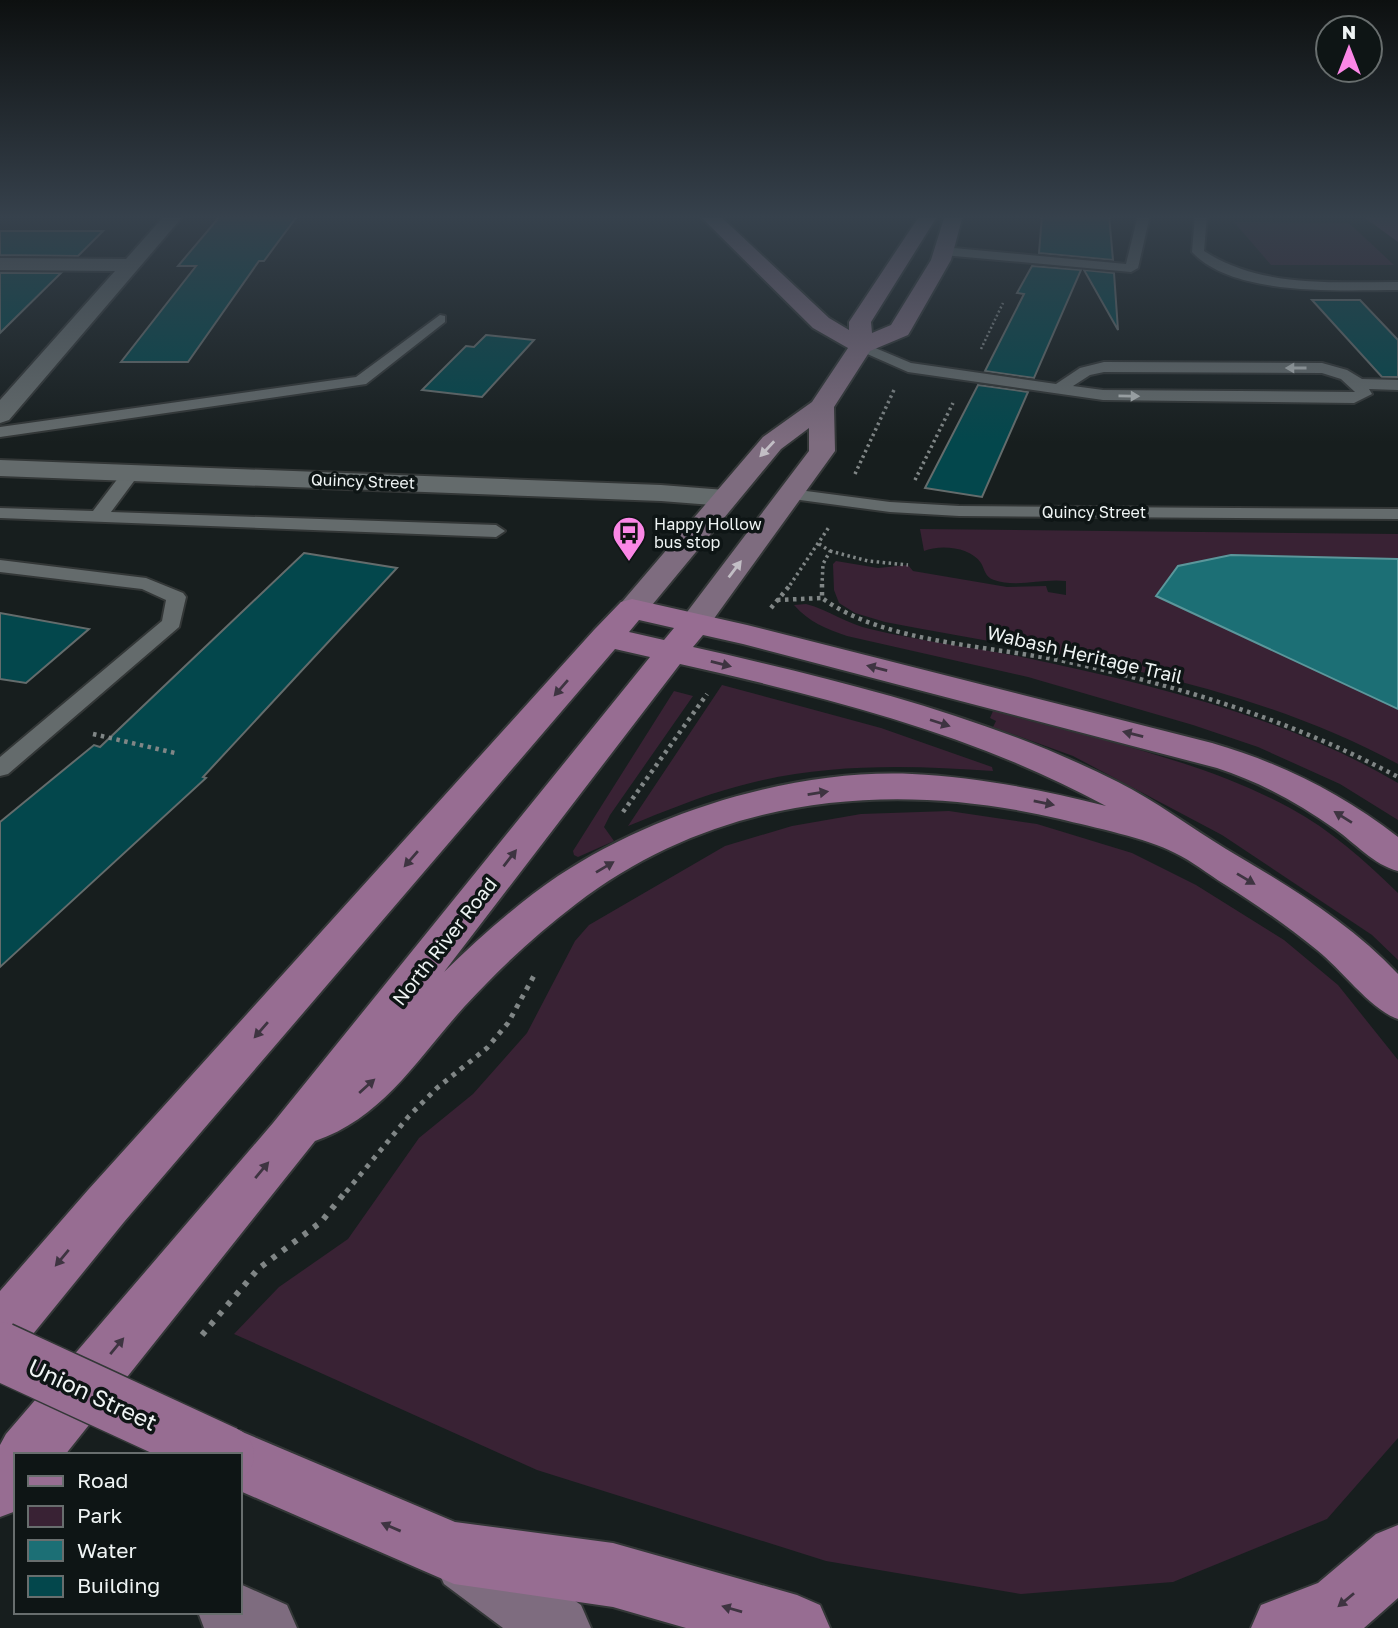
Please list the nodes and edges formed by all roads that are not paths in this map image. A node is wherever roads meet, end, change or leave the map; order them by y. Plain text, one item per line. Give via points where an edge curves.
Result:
1 (108, 291) edge
2 (787, 291) edge
3 (880, 291) edge
4 (921, 291) edge
5 (440, 319) dead end
6 (861, 346) junction
7 (1360, 384) junction
8 (1398, 385) edge
9 (1062, 387) junction
10 (821, 407) junction
11 (0, 415) edge
12 (0, 432) edge
13 (0, 468) edge
14 (131, 472) junction
15 (791, 494) junction
16 (725, 498) junction
17 (0, 513) edge
18 (1398, 514) edge
19 (98, 516) junction
20 (496, 531) dead end
21 (0, 566) edge
22 (619, 623) junction
23 (683, 638) junction
24 (11, 751) edge
25 (0, 769) edge
26 (1188, 843) junction
27 (1398, 858) edge
28 (1398, 1002) edge
29 (290, 1137) junction
30 (0, 1332) edge
31 (0, 1351) edge
32 (29, 1453) edge
33 (221, 1453) edge
34 (247, 1465) edge
35 (14, 1470) edge
36 (0, 1487) edge
37 (454, 1553) junction
38 (1398, 1556) edge
39 (234, 1614) edge
40 (264, 1628) edge
41 (558, 1628) edge
42 (797, 1628) edge
43 (1284, 1628) edge

1 - 11 street
2 - 6 main road via 821,323
3 - 6 main road via 860,321
4 - 6 main road via 900,330
5 - 12 lane via 361,381
6 - 9 lane via 908,368
6 - 10 main road
7 - 8 lane
7 -> 9 lane via 1342,372 1322,368 1104,367 1086,371
9 -> 7 lane via 1103,395 1354,398 1364,394
10 - 15 main road, North River Road via 822,451
10 -> 16 main road via 772,443
13 - 14 street, Quincy Street
14 - 16 street, Quincy Street
14 - 19 lane
15 - 18 lane, Quincy Street via 959,511
23 -> 15 main road, North River Road
16 - 22 main road
17 - 19 lane
19 - 20 lane
21 - 24 lane via 146,584 176,597 172,623 54,725
22 - 23 main road
22 -> 30 main road
23 -> 26 main road via 1004,745 1133,806
27 -> 23 main road via 1365,830 1317,800 1261,771 1199,751
29 -> 23 main road, North River Road
24 - 25 lane
26 -> 28 main road via 1336,941
29 -> 26 main road via 367,1088 465,976 529,919 635,849 692,824 822,791 917,787 964,789 1047,803
32 -> 29 main road, North River Road
31 - 33 main road, Union Street, bridge
37 -> 34 main road, Union Street
35 - 36 main road
37 - 41 main road
42 -> 37 main road, Union Street via 613,1575
38 -> 43 main road via 1338,1608
39 - 40 main road

